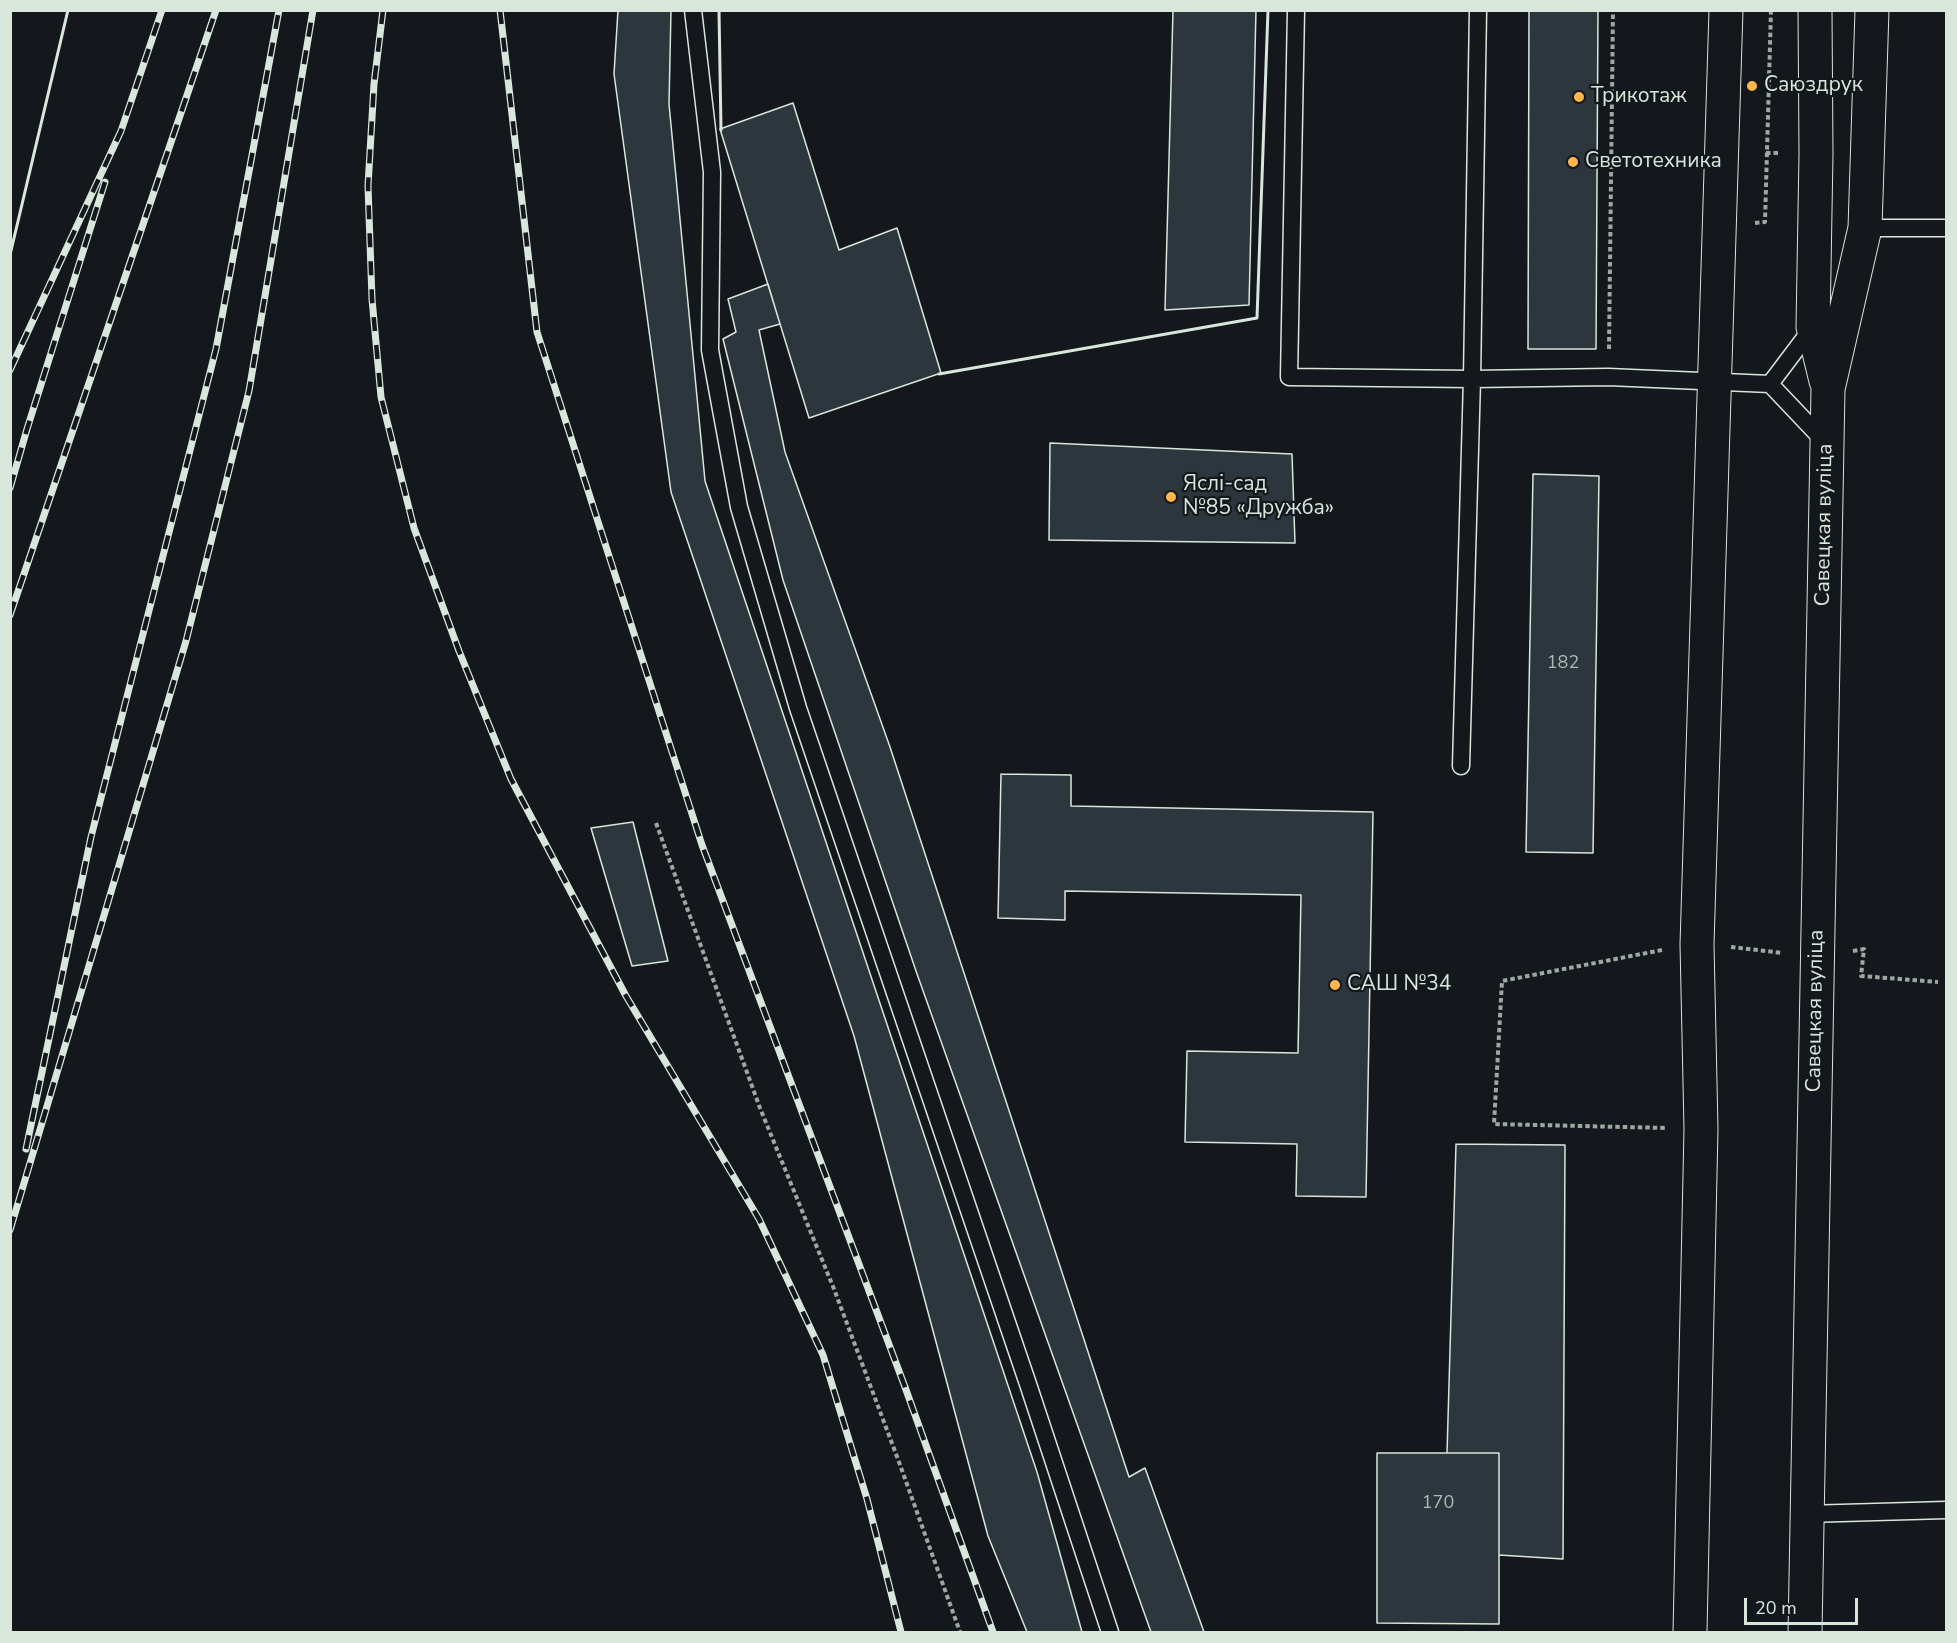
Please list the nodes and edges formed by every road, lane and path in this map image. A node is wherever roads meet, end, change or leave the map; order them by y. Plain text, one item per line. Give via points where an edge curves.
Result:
1 (693, 10) edge
2 (1296, 10) edge
3 (1478, 10) edge
4 (1613, 10) edge
5 (1726, 10) edge
6 (1771, 10) edge
7 (1815, 10) edge
8 (1872, 10) edge
9 (1765, 222) dead end
10 (1865, 228) junction
11 (1947, 228) edge
12 (1813, 327) junction
13 (1608, 377) junction
14 (1472, 379) junction
15 (1714, 381) junction
16 (1770, 384) junction
17 (1828, 389) junction
18 (1827, 444) junction
19 (1461, 766) dead end
20 (656, 823) dead end
21 (1697, 944) junction
22 (1701, 1129) junction
23 (1947, 1510) edge
24 (1806, 1514) junction
25 (960, 1632) edge
26 (1110, 1632) edge
27 (1690, 1632) edge
28 (1805, 1632) edge

1 - 26 lane via 712,172 710,350 739,507 798,708
2 - 14 lane via 1288,377
3 - 14 lane
4 - 13 path
5 - 15 main road
6 - 9 path
7 - 12 main road, Савецкая вуліца
8 - 10 main road, Савецкая вуліца
10 - 11 lane
10 - 17 main road, Савецкая вуліца
12 - 16 lane
12 - 17 main road, Савецкая вуліца
13 - 14 lane
13 - 15 lane
14 - 19 lane
15 - 16 lane
15 - 21 main road
16 - 18 lane
17 - 18 main road, Савецкая вуліца
18 - 24 main road, Савецкая вуліца
20 - 25 path
21 - 22 main road
21 - 22 path via 1502,981 1494,1124
22 - 27 main road
23 - 24 lane
24 - 28 main road, Савецкая вуліца

